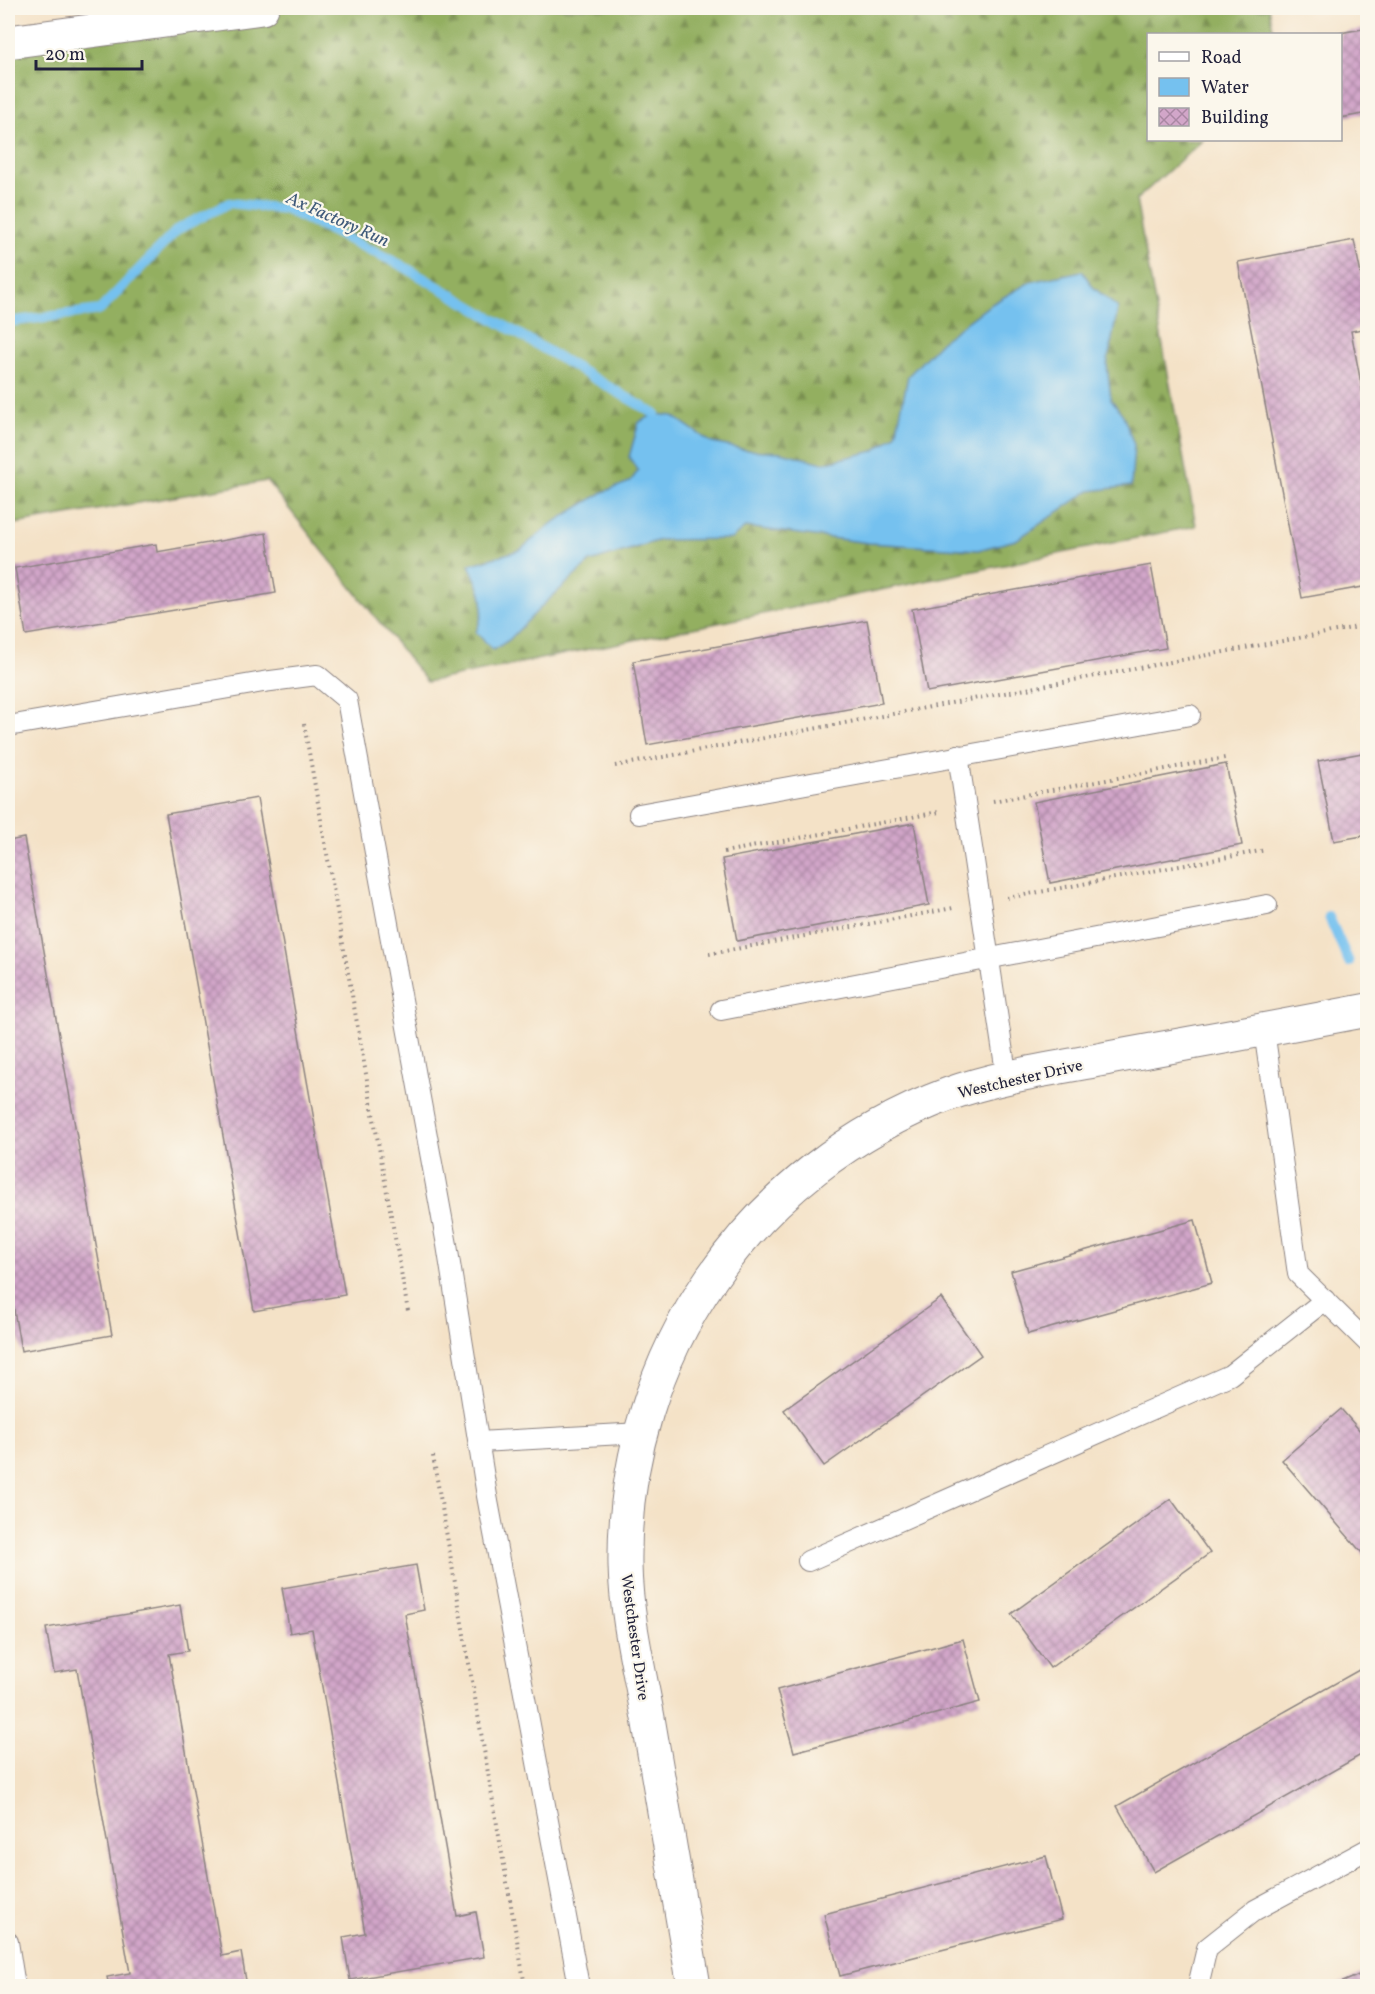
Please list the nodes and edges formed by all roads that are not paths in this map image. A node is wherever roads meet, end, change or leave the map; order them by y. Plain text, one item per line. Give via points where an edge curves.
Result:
1 (262, 8) edge
2 (8, 42) edge
3 (1190, 715) dead end
4 (8, 726) edge
5 (958, 755) junction
6 (639, 814) dead end
7 (1267, 905) dead end
8 (988, 957) junction
9 (722, 1010) dead end
10 (1368, 1010) edge
11 (1264, 1030) junction
12 (1006, 1079) junction
13 (1324, 1300) junction
14 (1368, 1343) edge
15 (641, 1433) junction
16 (479, 1442) junction
17 (808, 1561) dead end
18 (1368, 1849) edge
19 (8, 1942) edge
20 (15, 1986) edge
21 (579, 1986) edge
22 (694, 1986) edge
23 (1198, 1986) edge

1 - 2 main road
3 - 5 lane
4 - 16 lane via 317,675 347,700
5 - 6 lane
5 - 8 lane
7 - 8 lane
8 - 9 lane
8 - 12 lane
10 - 11 main road, Westchester Drive
11 - 12 main road, Westchester Drive
11 - 13 lane via 1298,1274
12 - 15 main road, Westchester Drive via 951,1094 881,1125 832,1155 784,1194 752,1226 689,1313 666,1358
13 - 14 lane
13 - 17 lane via 1230,1375
15 - 16 lane
15 - 22 main road, Westchester Drive via 626,1530 628,1607
16 - 21 lane
18 - 23 lane via 1255,1910 1207,1948
19 - 20 lane

